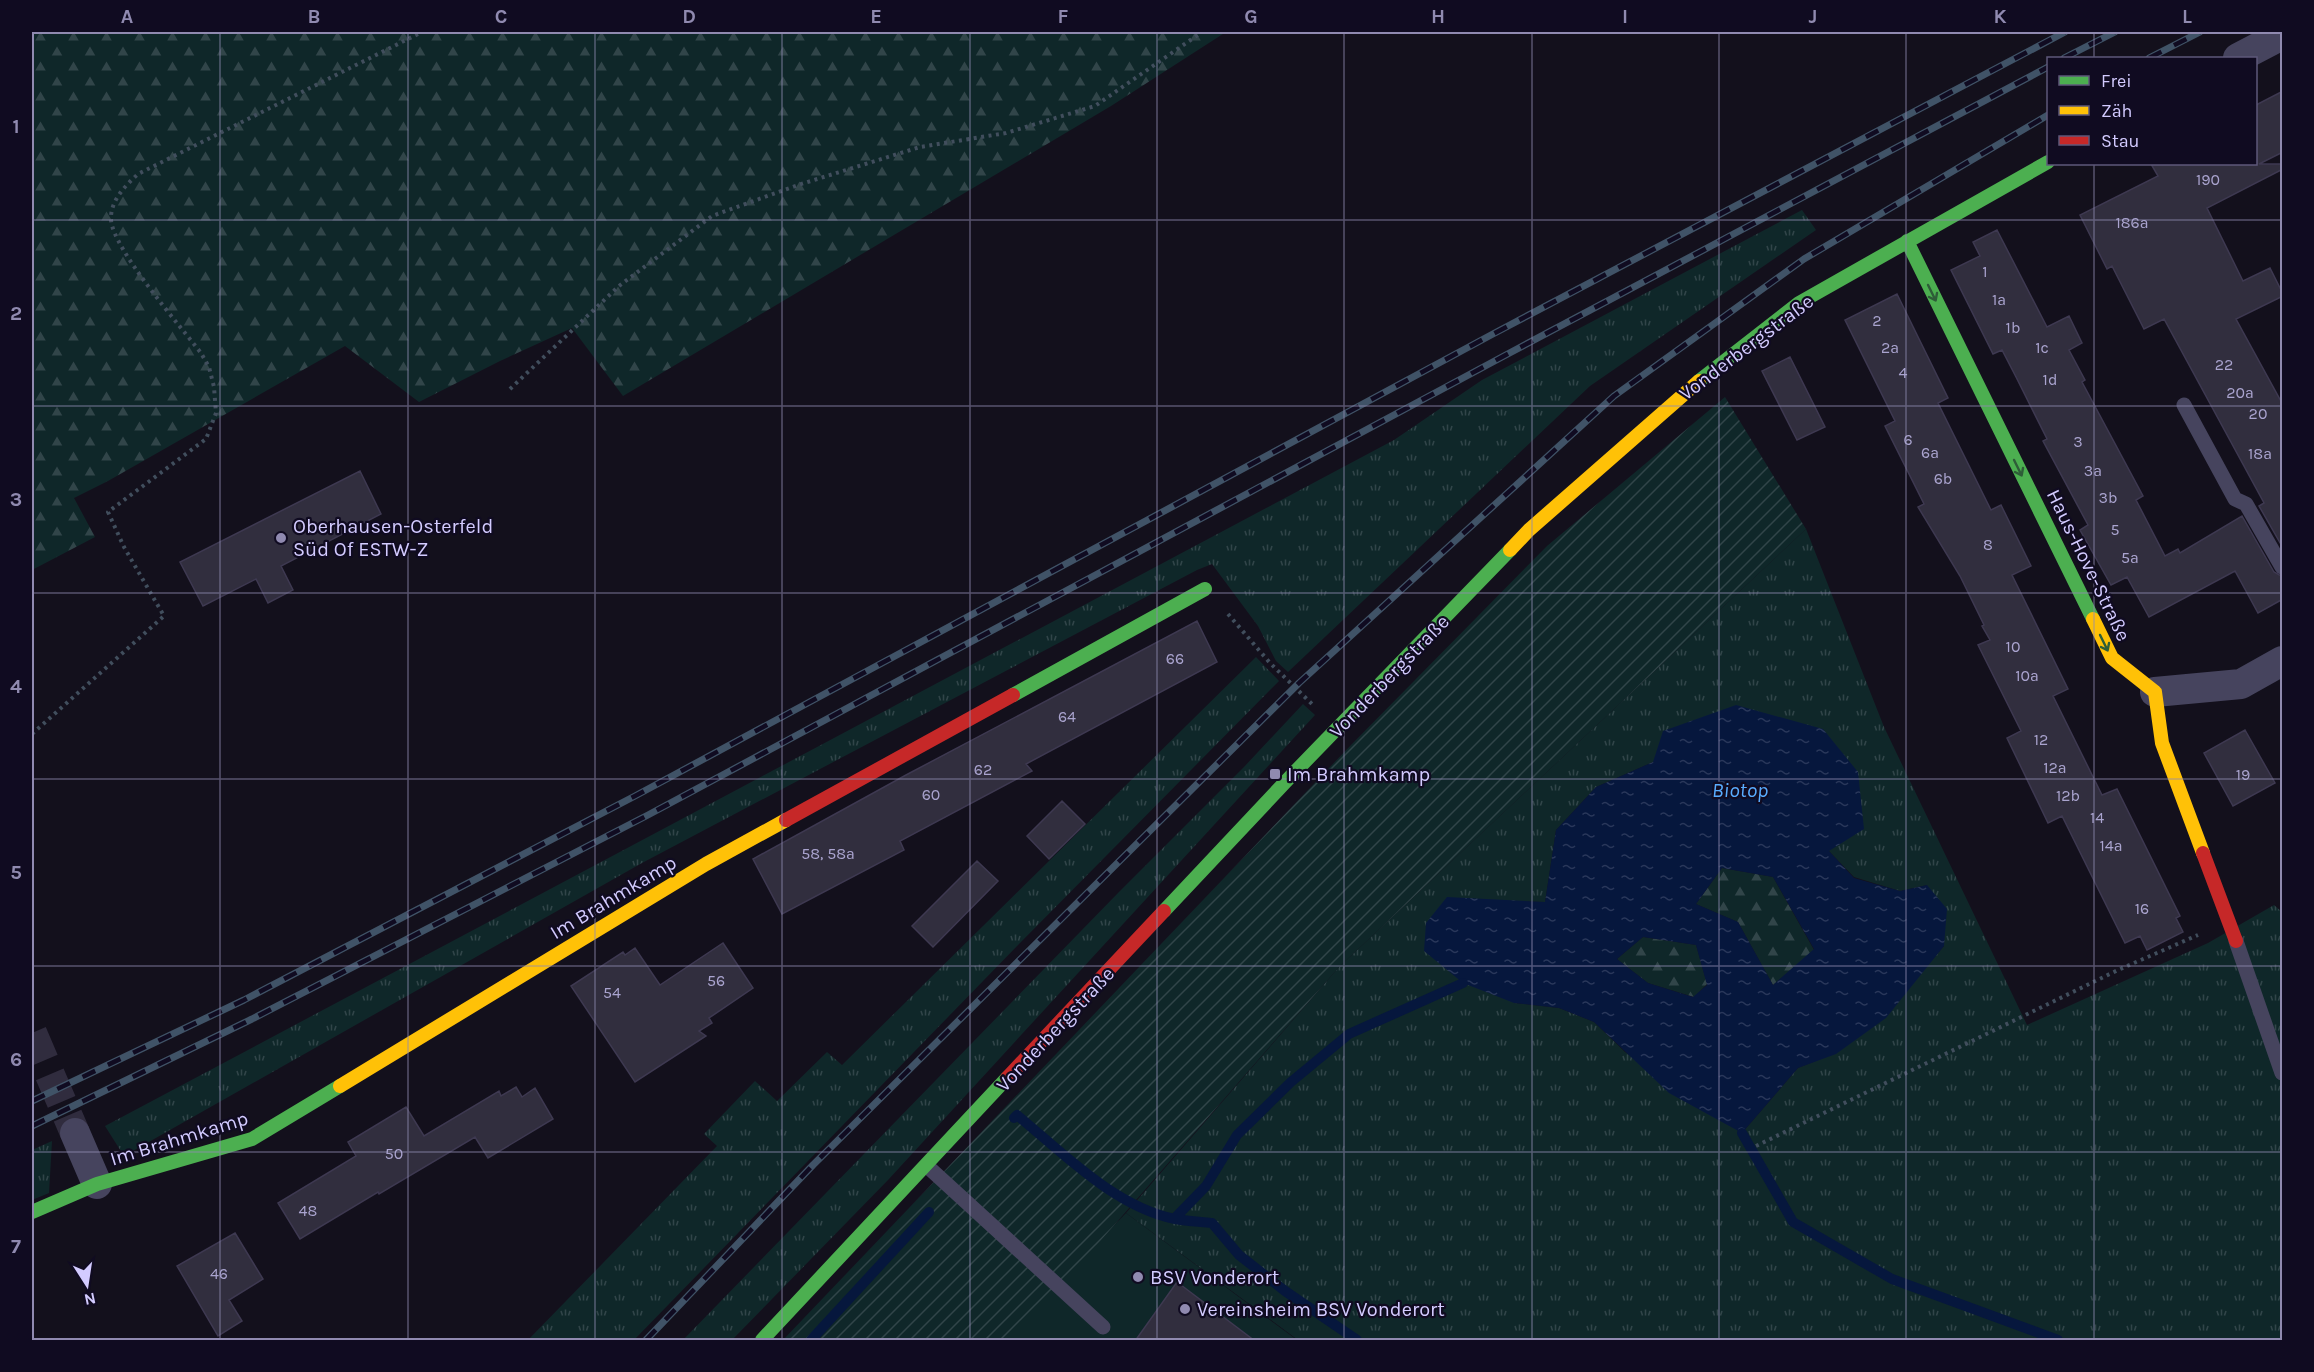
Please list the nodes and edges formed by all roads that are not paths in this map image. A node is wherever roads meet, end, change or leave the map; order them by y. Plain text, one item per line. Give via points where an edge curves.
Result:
1 (2283, 35) edge
2 (2240, 57) edge
3 (2047, 163) edge
4 (1906, 241) junction
5 (2184, 405) dead end
6 (2283, 567) edge
7 (1205, 589) road end
8 (2283, 661) edge
9 (2155, 692) junction
10 (2236, 941) joint
11 (2283, 1074) edge
12 (75, 1133) tunnel mouth
13 (927, 1166) junction
14 (97, 1184) junction
15 (32, 1212) edge
16 (1103, 1327) dead end
17 (762, 1341) edge

1 - 2 street
3 - 4 street, Vonderbergstraße
4 -> 9 street, Haus-Hove-Straße via 2112,658
4 - 13 street, Vonderbergstraße via 1798,303 1712,369 1529,530 1291,776
5 - 6 lane via 2235,499 2246,504
7 - 14 street, Im Brahmkamp via 706,864 252,1139
8 - 9 street via 2241,684
9 - 10 street via 2162,743
10 - 11 lane
12 - 14 street
13 - 16 lane
13 - 17 street, Vonderbergstraße
14 - 15 street, Im Brahmkamp

